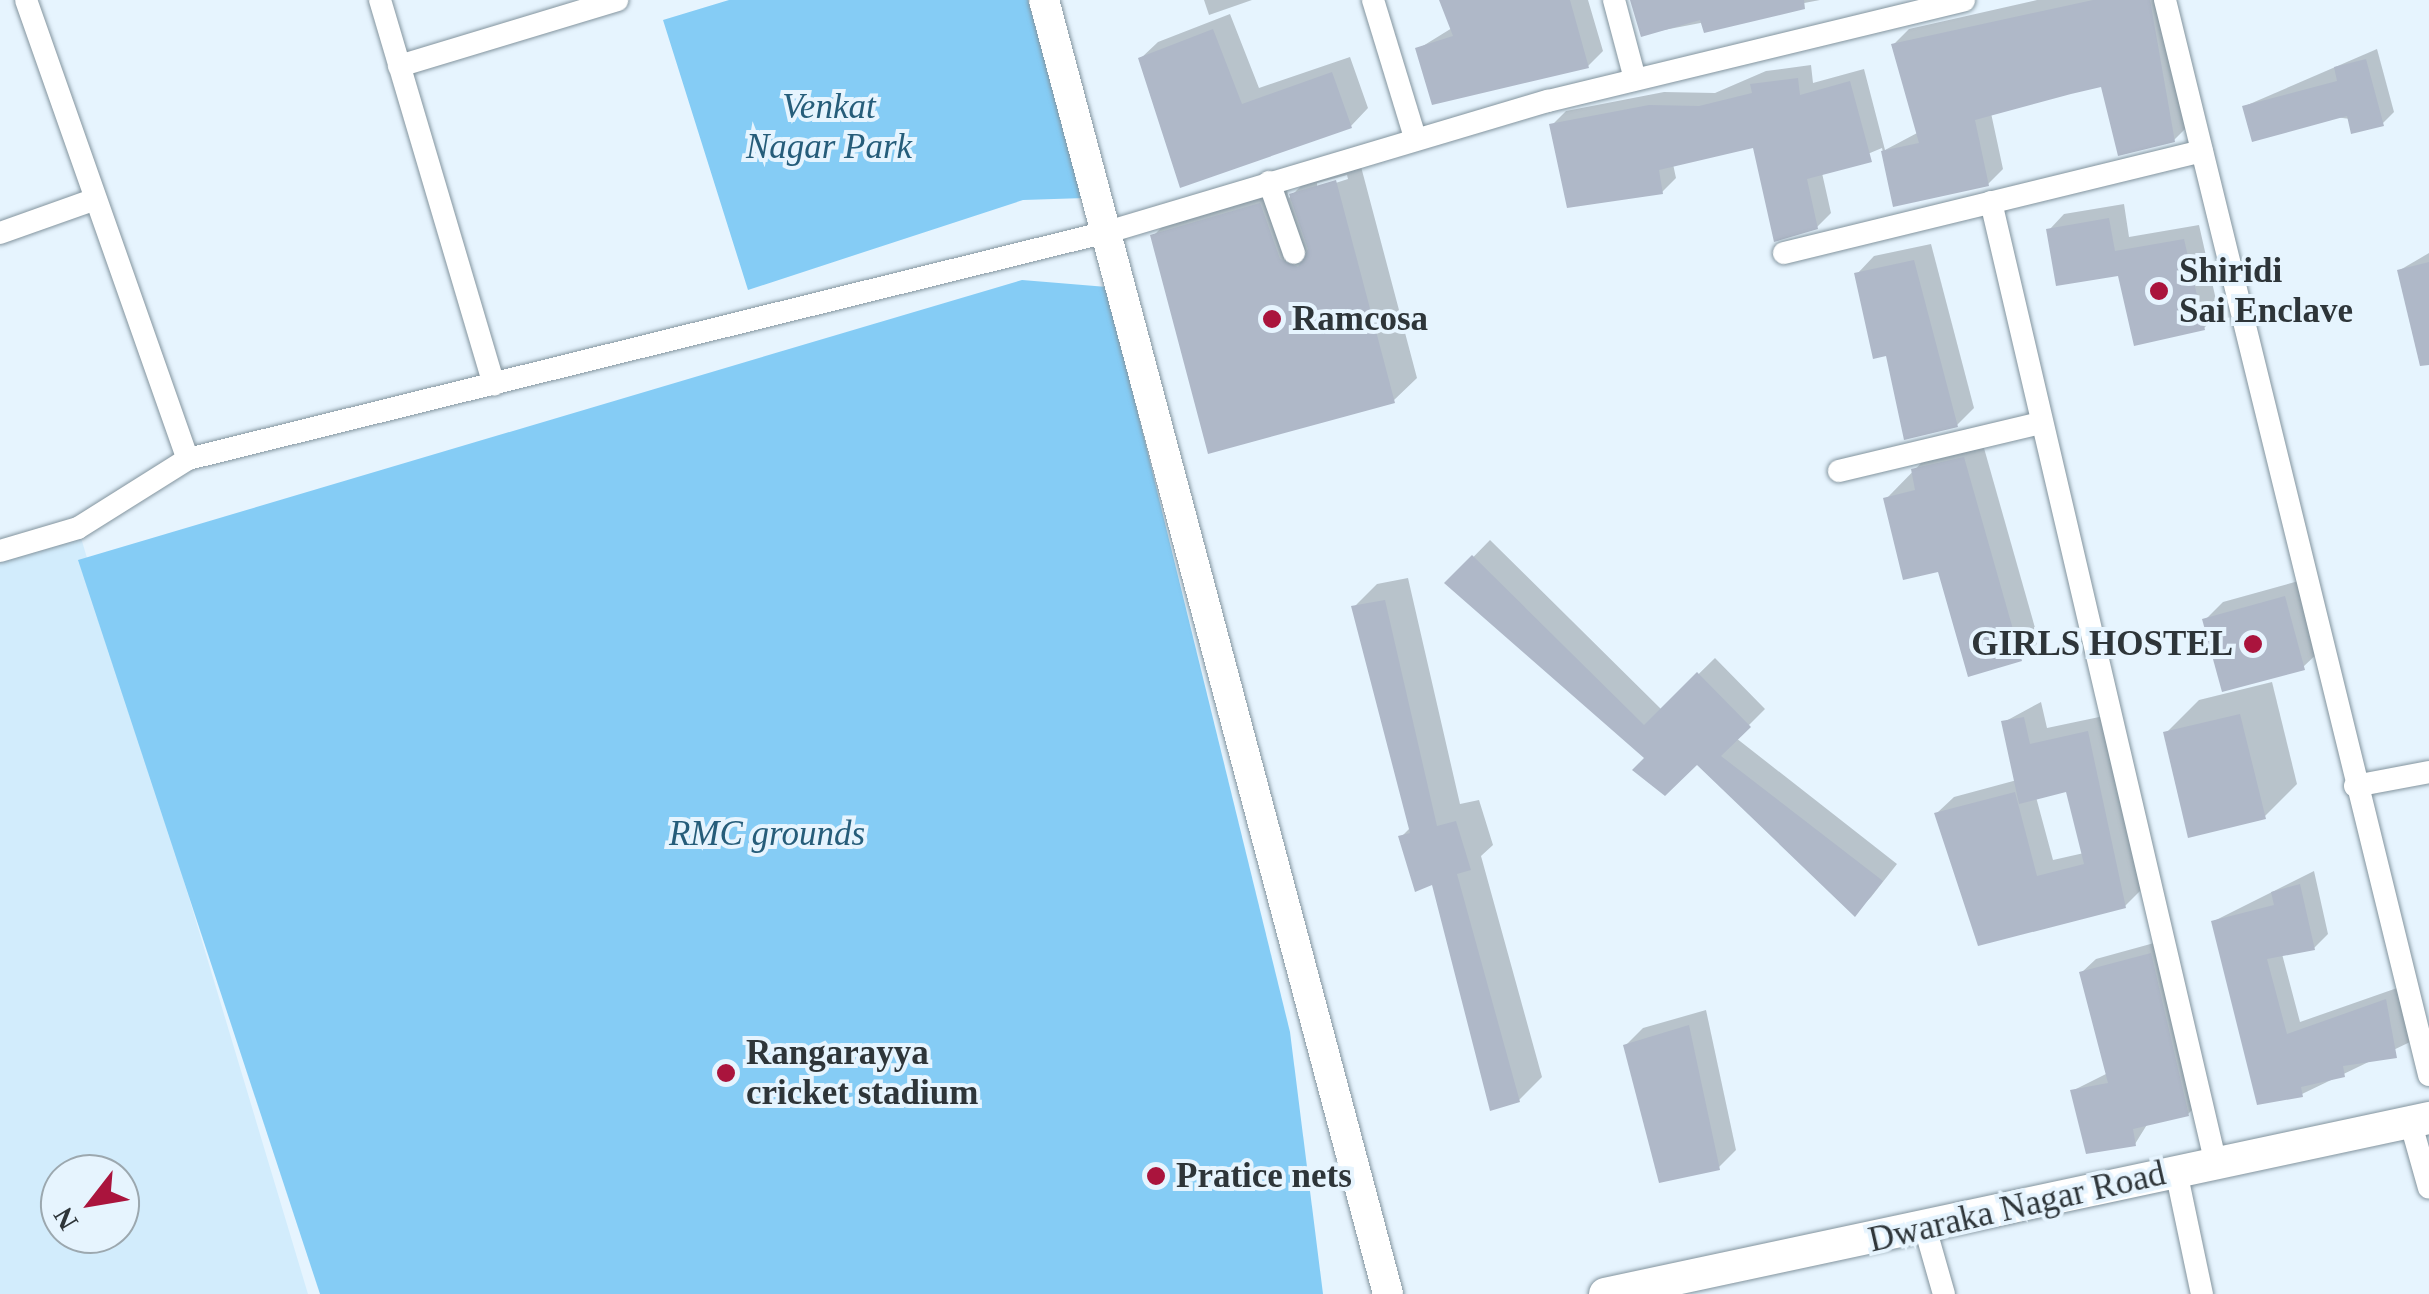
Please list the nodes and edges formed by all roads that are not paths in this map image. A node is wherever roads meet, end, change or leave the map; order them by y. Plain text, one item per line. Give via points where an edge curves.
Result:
1 (26, 0) edge
2 (380, 0) edge
3 (617, 0) edge
4 (1044, 0) edge
5 (1373, 0) edge
6 (1614, 0) edge
7 (1964, 0) edge
8 (2165, 0) edge
9 (399, 66) junction
10 (1634, 79) junction
11 (1415, 137) junction
12 (2202, 152) junction
13 (1269, 182) junction
14 (90, 201) junction
15 (1991, 202) junction
16 (1111, 231) junction
17 (0, 233) edge
18 (1294, 253) dead end
19 (1784, 253) dead end
20 (494, 384) junction
21 (2041, 423) junction
22 (188, 458) junction
23 (1839, 471) dead end
24 (0, 551) edge
25 (2429, 772) edge
26 (2355, 786) junction
27 (2429, 1074) edge
28 (2420, 1121) edge
29 (2216, 1164) junction
30 (2176, 1171) junction
31 (2429, 1188) edge
32 (1926, 1230) junction
33 (1667, 1286) edge
34 (1388, 1294) edge
35 (1605, 1294) edge
36 (1944, 1294) edge
37 (2202, 1294) edge

1 - 14 street
2 - 9 street
3 - 9 street
4 - 16 street
5 - 11 street
6 - 10 street
7 - 10 street
8 - 12 street
9 - 20 street
10 - 11 street
11 - 13 street
12 - 15 street
12 - 26 street
13 - 16 street
13 - 18 street
14 - 17 street
14 - 22 street
15 - 19 street
15 - 21 street
16 - 20 street
16 - 34 street via 1328,1090
20 - 22 street
21 - 23 street
21 - 29 street
22 - 24 street via 78,528
25 - 26 street
26 - 27 street
28 - 29 main road, Dwaraka Nagar Road
28 - 31 street
29 - 30 main road, Dwaraka Nagar Road
30 - 32 main road, Dwaraka Nagar Road
30 - 37 street
32 - 33 main road, Dwaraka Nagar Road
32 - 36 street
33 - 35 main road, Dwaraka Nagar Road

